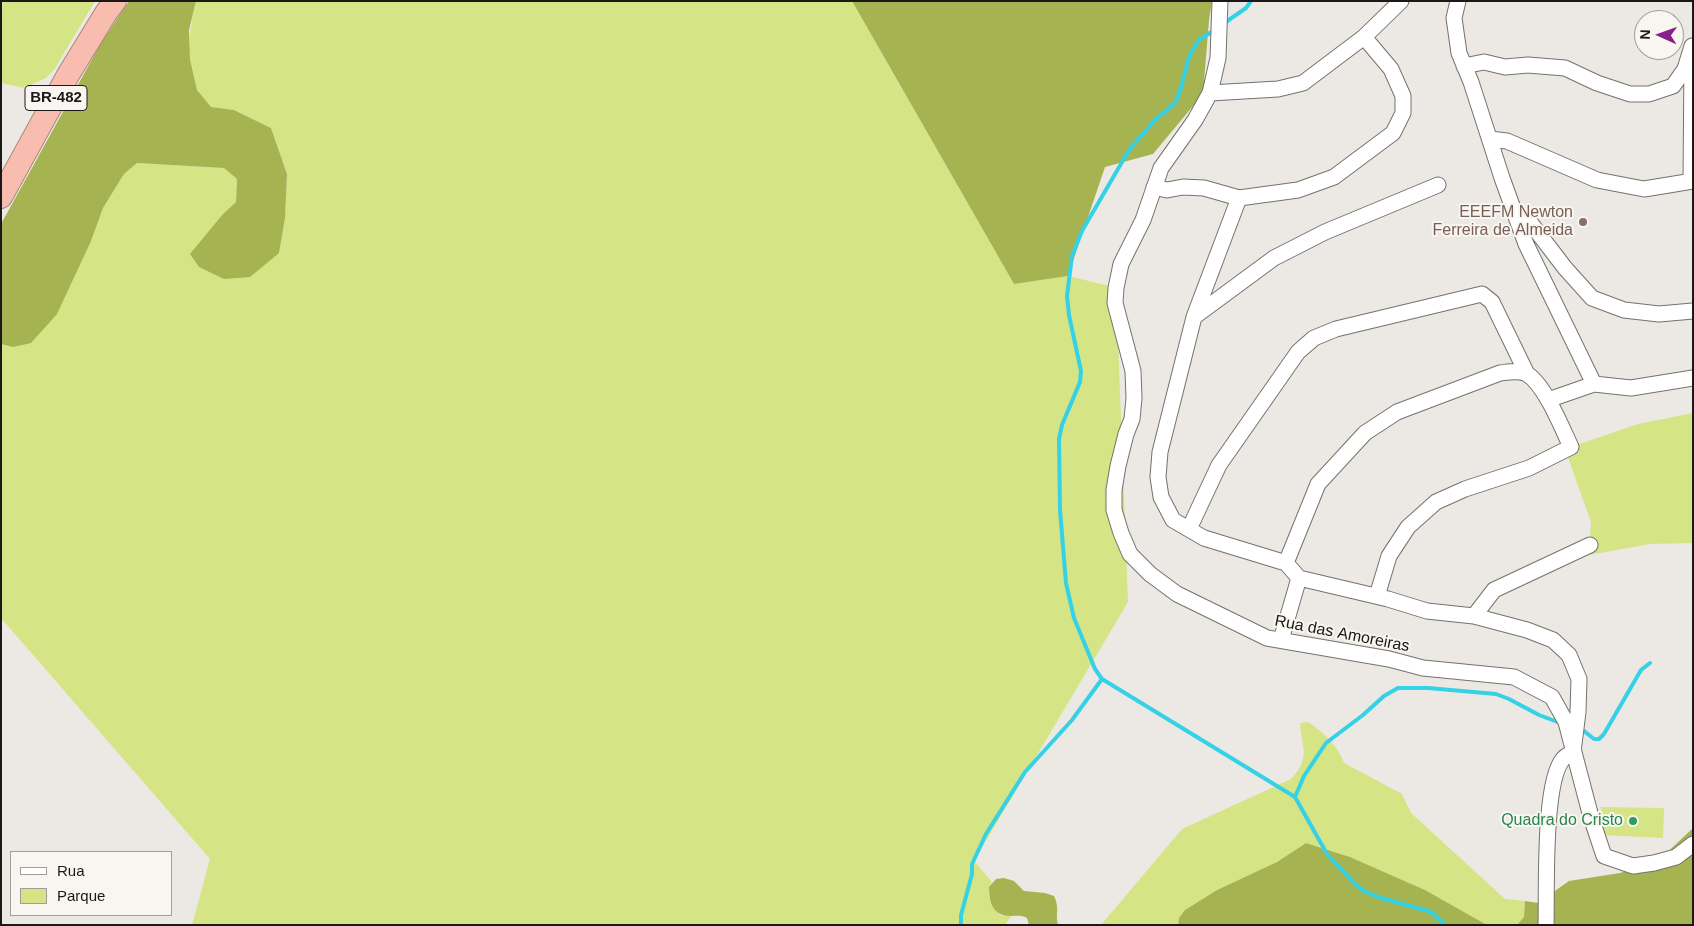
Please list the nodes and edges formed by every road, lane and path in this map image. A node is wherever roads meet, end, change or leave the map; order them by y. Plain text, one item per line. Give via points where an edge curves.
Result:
1 (115, 1) edge
2 (1220, 1) edge
3 (1401, 1) edge
4 (1458, 1) edge
5 (1364, 37) junction
6 (1692, 44) edge
7 (1464, 66) junction
8 (1210, 93) junction
9 (1490, 140) junction
10 (1692, 181) edge
11 (1438, 185) dead end
12 (1154, 187) junction
13 (1, 197) edge
14 (1239, 198) junction
15 (1522, 218) junction
16 (1693, 312) edge
17 (1194, 317) junction
18 (1527, 374) junction
19 (1693, 378) edge
20 (1594, 384) junction
21 (1548, 400) junction
22 (1189, 529) junction
23 (1590, 544) dead end
24 (1286, 563) junction
25 (1299, 578) junction
26 (1377, 596) junction
27 (1474, 616) junction
28 (1280, 640) junction
29 (1573, 752) junction
30 (1693, 844) edge
31 (1546, 925) edge

1 - 13 highway, BR-482 via 68,75
2 - 8 street, Rua das Amoreiras via 1218,58
3 - 5 street
4 - 7 street via 1454,18
5 - 8 street via 1303,83
5 - 14 street via 1391,69 1402,96 1404,113 1392,133 1334,177 1298,190
6 - 7 street via 1685,69 1673,86 1649,94 1630,94 1597,84 1565,68 1506,67 1484,62
6 - 10 street
7 - 9 street
8 - 12 street, Rua das Amoreiras via 1196,120 1161,168
9 - 10 street via 1508,141 1597,180 1644,189
9 - 15 street via 1502,178
11 - 17 street via 1325,232 1274,258
12 - 14 street via 1167,190 1204,188
12 - 28 street, Rua das Amoreiras via 1143,220 1121,264 1116,288 1115,303 1133,371 1134,398 1132,419 1118,466 1114,510 1130,554 1150,574 1177,594 1267,638
14 - 17 street
15 - 16 street via 1592,298 1624,310 1659,314
15 - 20 street via 1526,244
17 - 22 street via 1160,452 1158,477 1161,496 1173,520
18 - 21 street
18 - 22 street via 1492,302 1482,294 1336,329 1314,338 1298,352 1220,464
18 - 24 street via 1500,373 1397,412 1365,433 1318,484
19 - 20 street via 1631,388
20 - 21 street
21 - 26 street via 1571,447 1529,468 1436,502 1408,527 1389,556
22 - 24 street via 1204,538
23 - 27 street via 1494,590
24 - 25 street
25 - 26 street
25 - 28 street
26 - 27 street via 1427,612
27 - 29 street via 1553,640 1569,655 1579,679
28 - 29 street, Rua das Amoreiras via 1423,668 1514,677 1552,697 1566,722
29 - 30 street, Rua das Amoreiras via 1604,856 1632,866 1676,857
29 - 31 street via 1563,759 1556,774 1549,807

